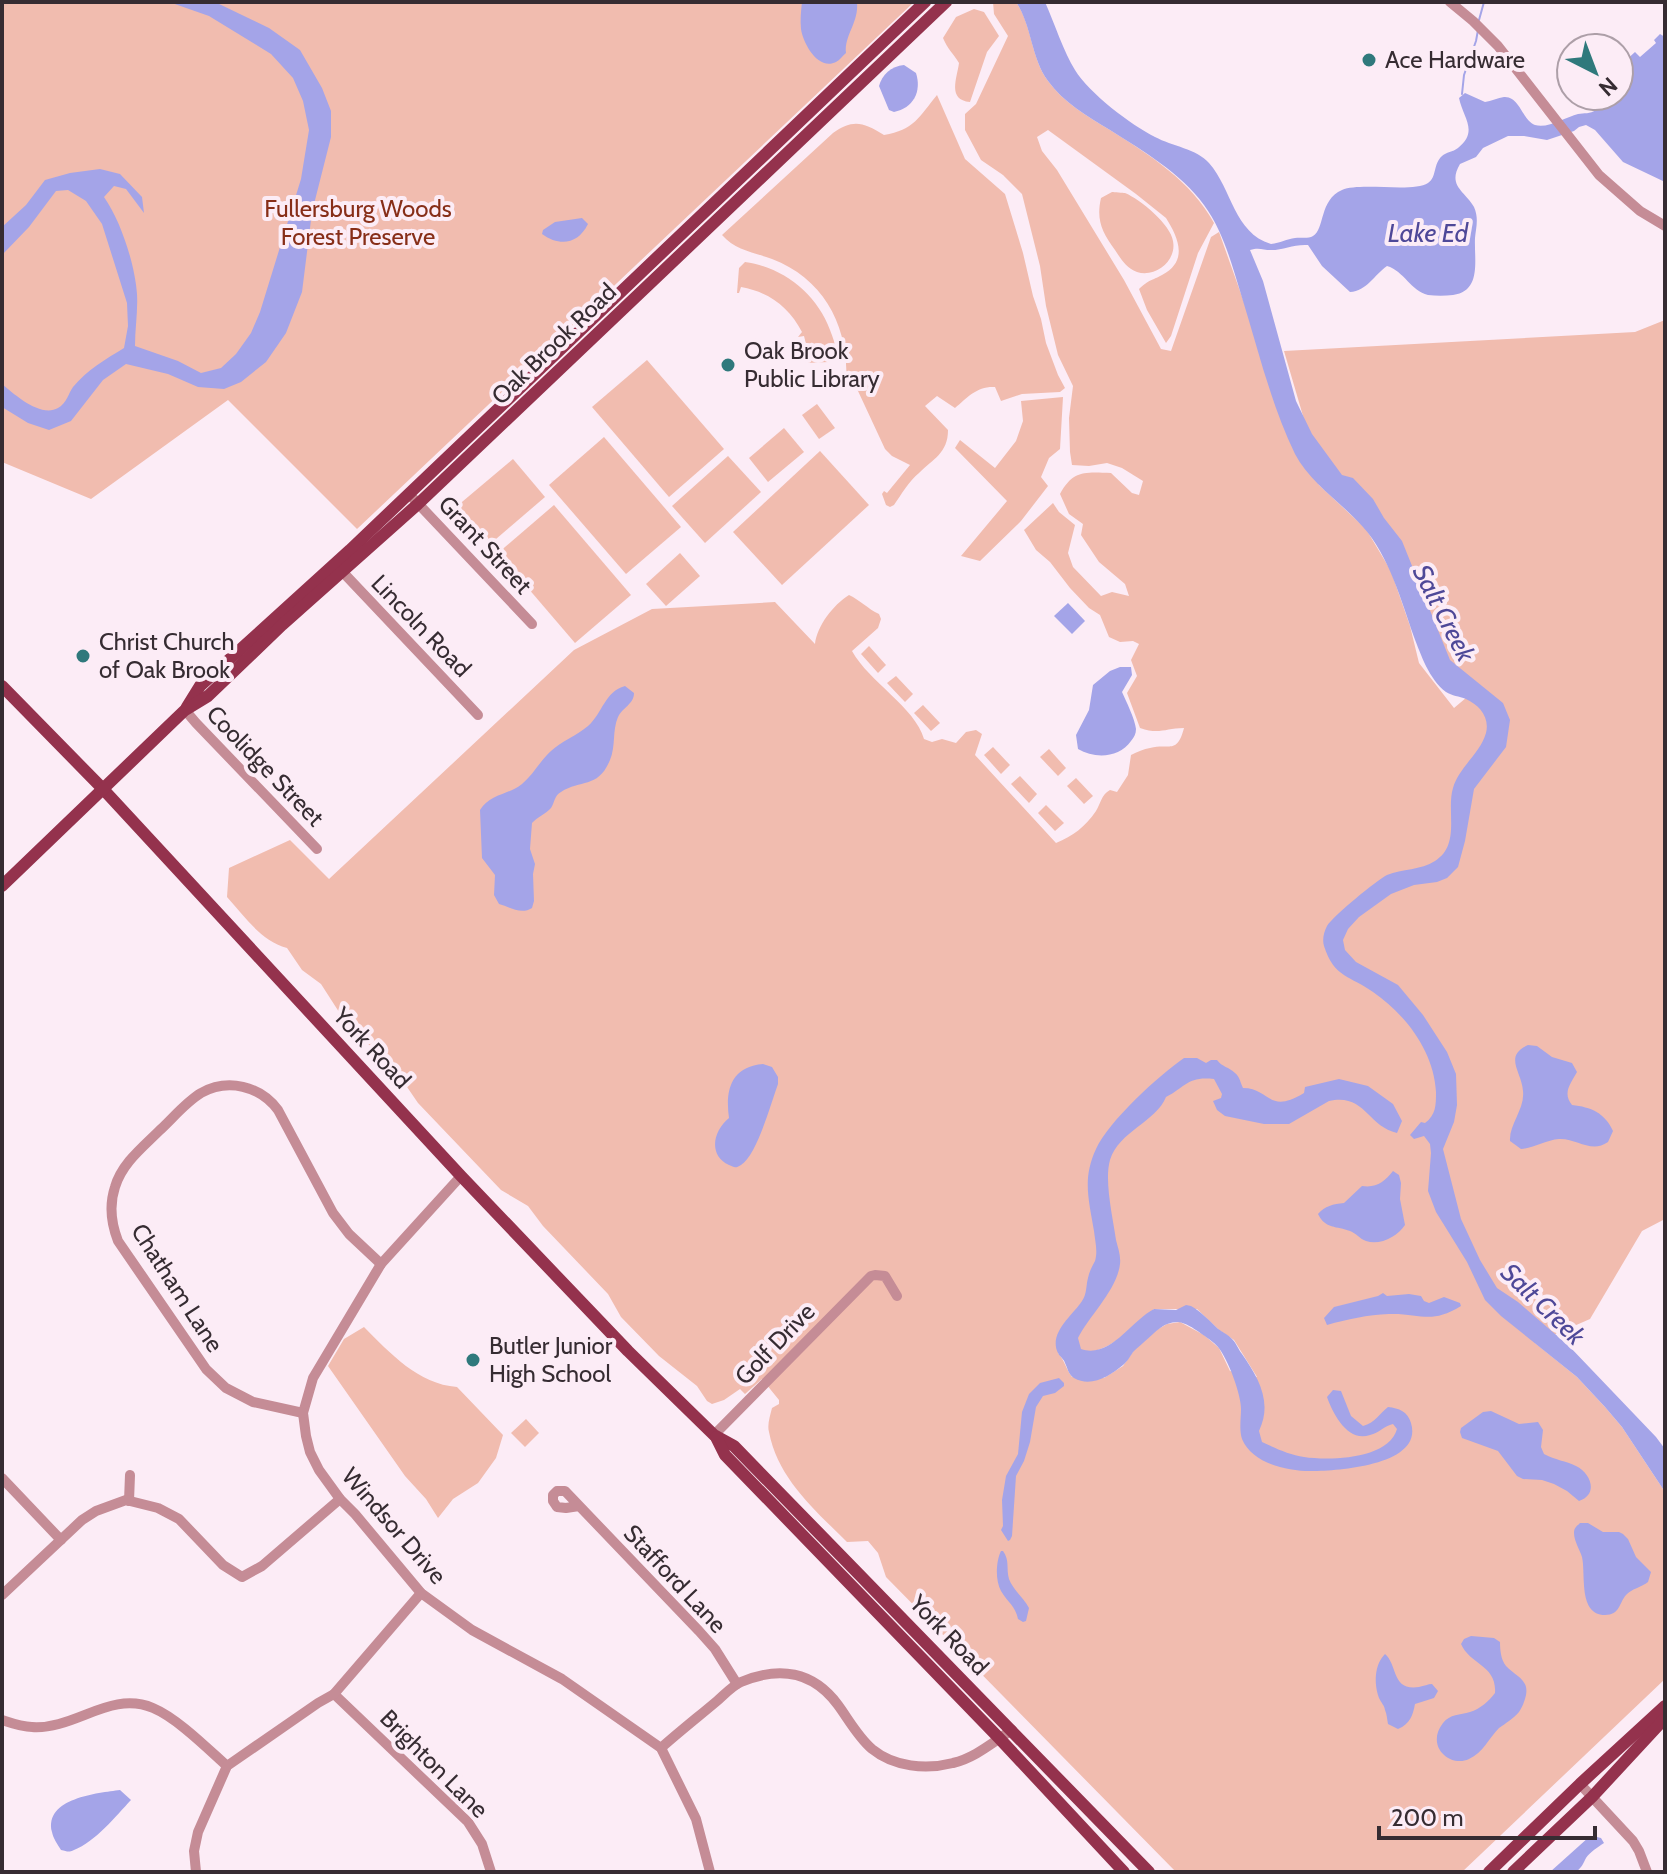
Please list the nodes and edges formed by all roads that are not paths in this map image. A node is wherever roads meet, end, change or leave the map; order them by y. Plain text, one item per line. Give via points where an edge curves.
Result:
1 (925, 2) edge
2 (946, 2) edge
3 (1450, 2) edge
4 (1665, 226) edge
5 (414, 499) junction
6 (338, 568) junction
7 (532, 624) dead end
8 (2, 686) edge
9 (185, 710) junction
10 (478, 715) dead end
11 (103, 789) junction
12 (317, 849) dead end
13 (2, 886) edge
14 (461, 1176) junction
15 (381, 1264) junction
16 (897, 1296) dead end
17 (303, 1413) junction
18 (714, 1435) junction
19 (130, 1475) dead end
20 (2, 1478) edge
21 (340, 1499) junction
22 (129, 1501) junction
23 (579, 1506) dead end
24 (61, 1540) junction
25 (421, 1593) junction
26 (2, 1595) edge
27 (737, 1684) junction
28 (334, 1694) junction
29 (1665, 1706) edge
30 (1665, 1718) edge
31 (2, 1720) edge
32 (1012, 1730) junction
33 (999, 1738) junction
34 (661, 1748) junction
35 (227, 1766) junction
36 (1580, 1784) junction
37 (1592, 1797) junction
38 (196, 1872) edge
39 (491, 1872) edge
40 (710, 1872) edge
41 (1124, 1872) edge
42 (1149, 1872) edge
43 (1489, 1872) edge
44 (1513, 1872) edge
45 (1647, 1872) edge

1 - 5 main road, Oak Brook Road
2 - 5 main road, Oak Brook Road
3 - 4 street via 1498,46 1599,175
5 - 6 main road, Oak Brook Road
5 - 7 street, Grant Street
6 - 9 main road, Oak Brook Road via 200,686
6 - 10 street, Lincoln Road
8 - 11 main road, York Road
9 - 11 main road, Oak Brook Road
9 - 12 street, Coolidge Street
11 - 13 main road, Oak Brook Road
11 - 14 main road, York Road
14 - 15 street, Windsor Drive
14 - 18 main road, York Road
15 - 17 street, Windsor Drive via 313,1378
15 - 17 street, Chatham Lane via 333,1213 274,1105 239,1085 201,1094 119,1177 111,1203 118,1241 206,1369 240,1397
16 - 18 street, Golf Drive via 885,1276 865,1281
17 - 21 street, Windsor Drive via 314,1461
18 - 32 main road, York Road via 734,1446
18 - 33 main road, York Road via 725,1455
19 - 22 street
20 - 24 street
21 - 22 street via 242,1577 223,1565 179,1519
21 - 25 street, Windsor Drive
22 - 24 street via 89,1515
23 - 27 street, Stafford Lane via 715,1649
24 - 26 street
25 - 28 street
25 - 34 street, Windsor Drive via 472,1630 562,1679
27 - 33 street via 781,1673 810,1680 832,1697 873,1750 901,1764 951,1764
27 - 34 street
28 - 35 street
28 - 39 street, Brighton Lane via 468,1822
29 - 36 main road
30 - 37 main road
31 - 35 street via 49,1726 108,1706 146,1705 163,1712
32 - 33 street
32 - 42 main road, York Road
33 - 41 main road, York Road
34 - 40 street, Windsor Drive via 696,1819
35 - 38 street via 198,1832
36 - 37 street
36 - 43 main road
37 - 44 main road
37 - 45 street via 1633,1841

